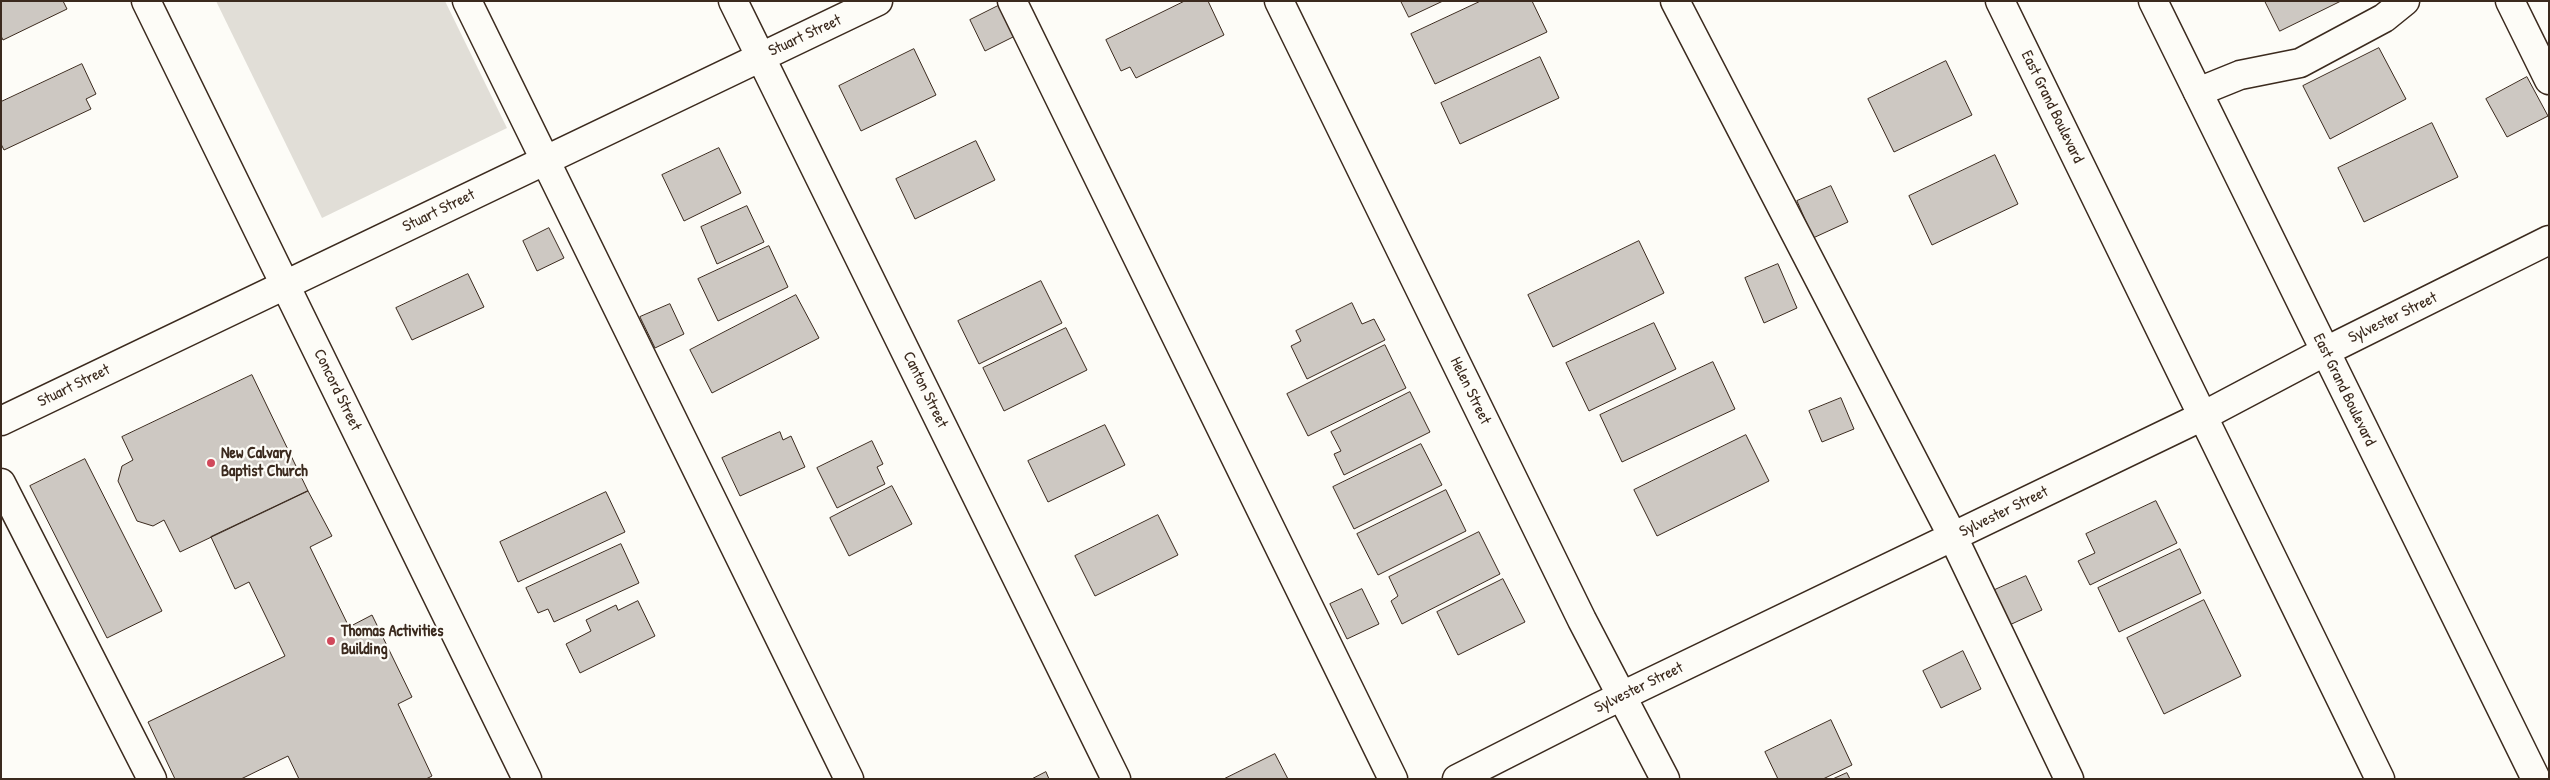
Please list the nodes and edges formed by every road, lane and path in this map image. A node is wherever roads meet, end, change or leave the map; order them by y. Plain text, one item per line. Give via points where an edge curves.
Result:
1 (146, 1) edge
2 (467, 1) edge
3 (733, 1) edge
4 (878, 1) edge
5 (1012, 1) edge
6 (1279, 1) edge
7 (1675, 1) edge
8 (2000, 1) edge
9 (2153, 1) edge
10 (2405, 1) edge
11 (2510, 1) edge
12 (761, 57) junction
13 (2549, 80) edge
14 (2198, 92) junction
15 (546, 160) junction
16 (2549, 240) edge
17 (285, 284) junction
18 (2324, 352) junction
19 (2203, 416) junction
20 (1, 420) edge
21 (1, 483) edge
22 (1953, 537) junction
23 (1622, 696) junction
24 (152, 779) edge
25 (528, 779) edge
26 (849, 779) edge
27 (1116, 779) edge
28 (1393, 779) edge
29 (1457, 779) edge
30 (1666, 779) edge
31 (2070, 779) edge
32 (2380, 779) edge
33 (2536, 779) edge

1 - 17 street, Concord Street
2 - 15 street
3 - 12 street, Canton Street
4 - 12 street, Stuart Street
5 - 28 street
6 - 23 street, Helen Street
7 - 22 street
8 - 19 street, East Grand Boulevard
9 - 14 street, East Grand Boulevard
10 - 14 street via 2384,18 2300,63 2240,75
11 - 13 street
12 - 15 street, Stuart Street
12 - 27 street, Canton Street
14 - 18 street, East Grand Boulevard
15 - 17 street, Stuart Street
15 - 26 street
16 - 18 street, Sylvester Street
17 - 20 street, Stuart Street
17 - 25 street, Concord Street
18 - 19 street, Sylvester Street
18 - 33 street, East Grand Boulevard
19 - 22 street, Sylvester Street
19 - 32 street, East Grand Boulevard
21 - 24 street via 120,691
22 - 23 street, Sylvester Street
22 - 31 street
23 - 29 street, Sylvester Street
23 - 30 street, Helen Street

